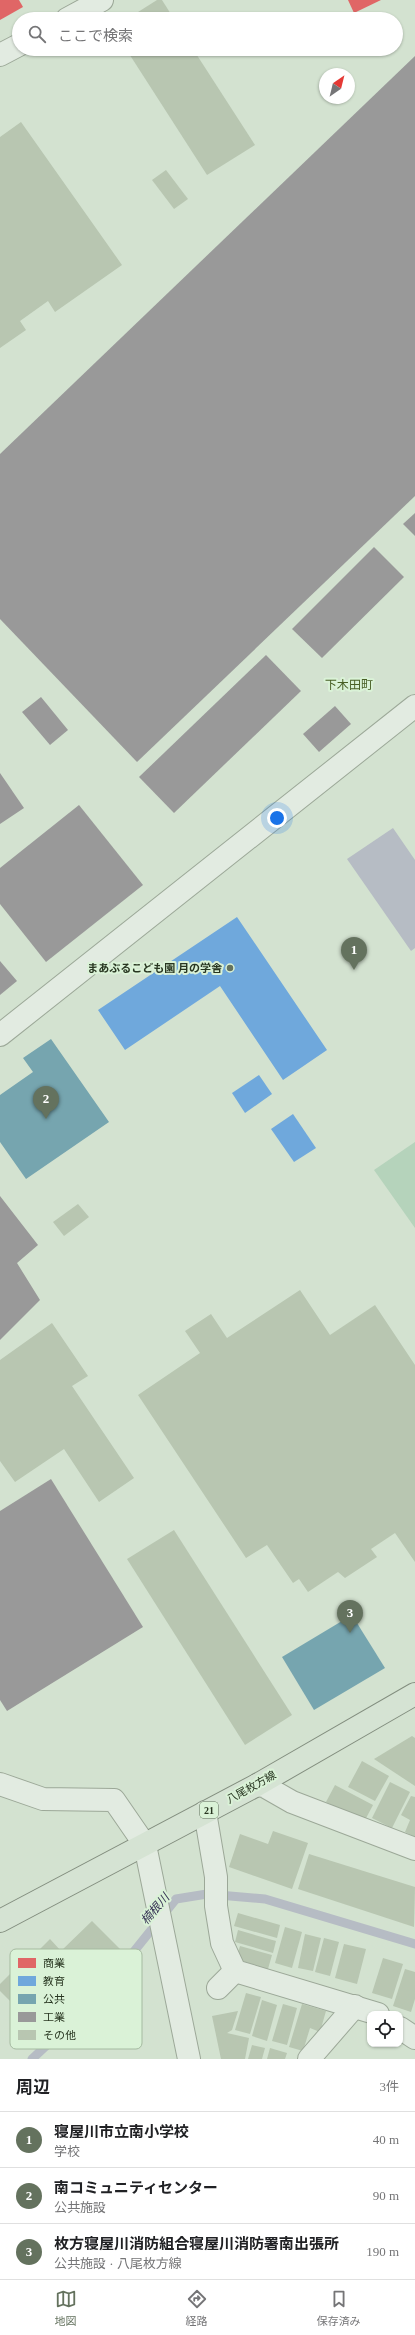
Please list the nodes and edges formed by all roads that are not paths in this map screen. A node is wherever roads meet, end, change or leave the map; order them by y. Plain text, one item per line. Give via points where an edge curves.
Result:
1 (102, 0) edge
2 (80, 12) edge
3 (12, 49) edge
4 (0, 55) edge
5 (415, 706) edge
6 (0, 1035) edge
7 (415, 1694) edge
8 (0, 1784) edge
9 (257, 1785) junction
10 (205, 1812) junction
11 (145, 1845) junction
12 (415, 1849) edge
13 (0, 1921) edge
14 (235, 1971) junction
15 (218, 1988) dead end
16 (355, 2006) junction
17 (369, 2011) edge
18 (403, 2030) edge
19 (415, 2038) edge
20 (189, 2059) edge
21 (309, 2059) edge

1 - 2 street
3 - 4 street
5 - 6 street
7 - 9 main road, 八尾枚方線 / 21
8 - 11 street via 43,1799 114,1800
9 - 10 main road, 八尾枚方線 / 21
9 - 12 street via 264,1786 292,1802
10 - 11 main road, 八尾枚方線 / 21
10 - 14 street via 216,1877 216,1906 222,1943
11 - 13 main road, 八尾枚方線 / 21
11 - 20 street
14 - 15 street
14 - 16 street
16 - 17 street
16 - 21 street
18 - 19 street

